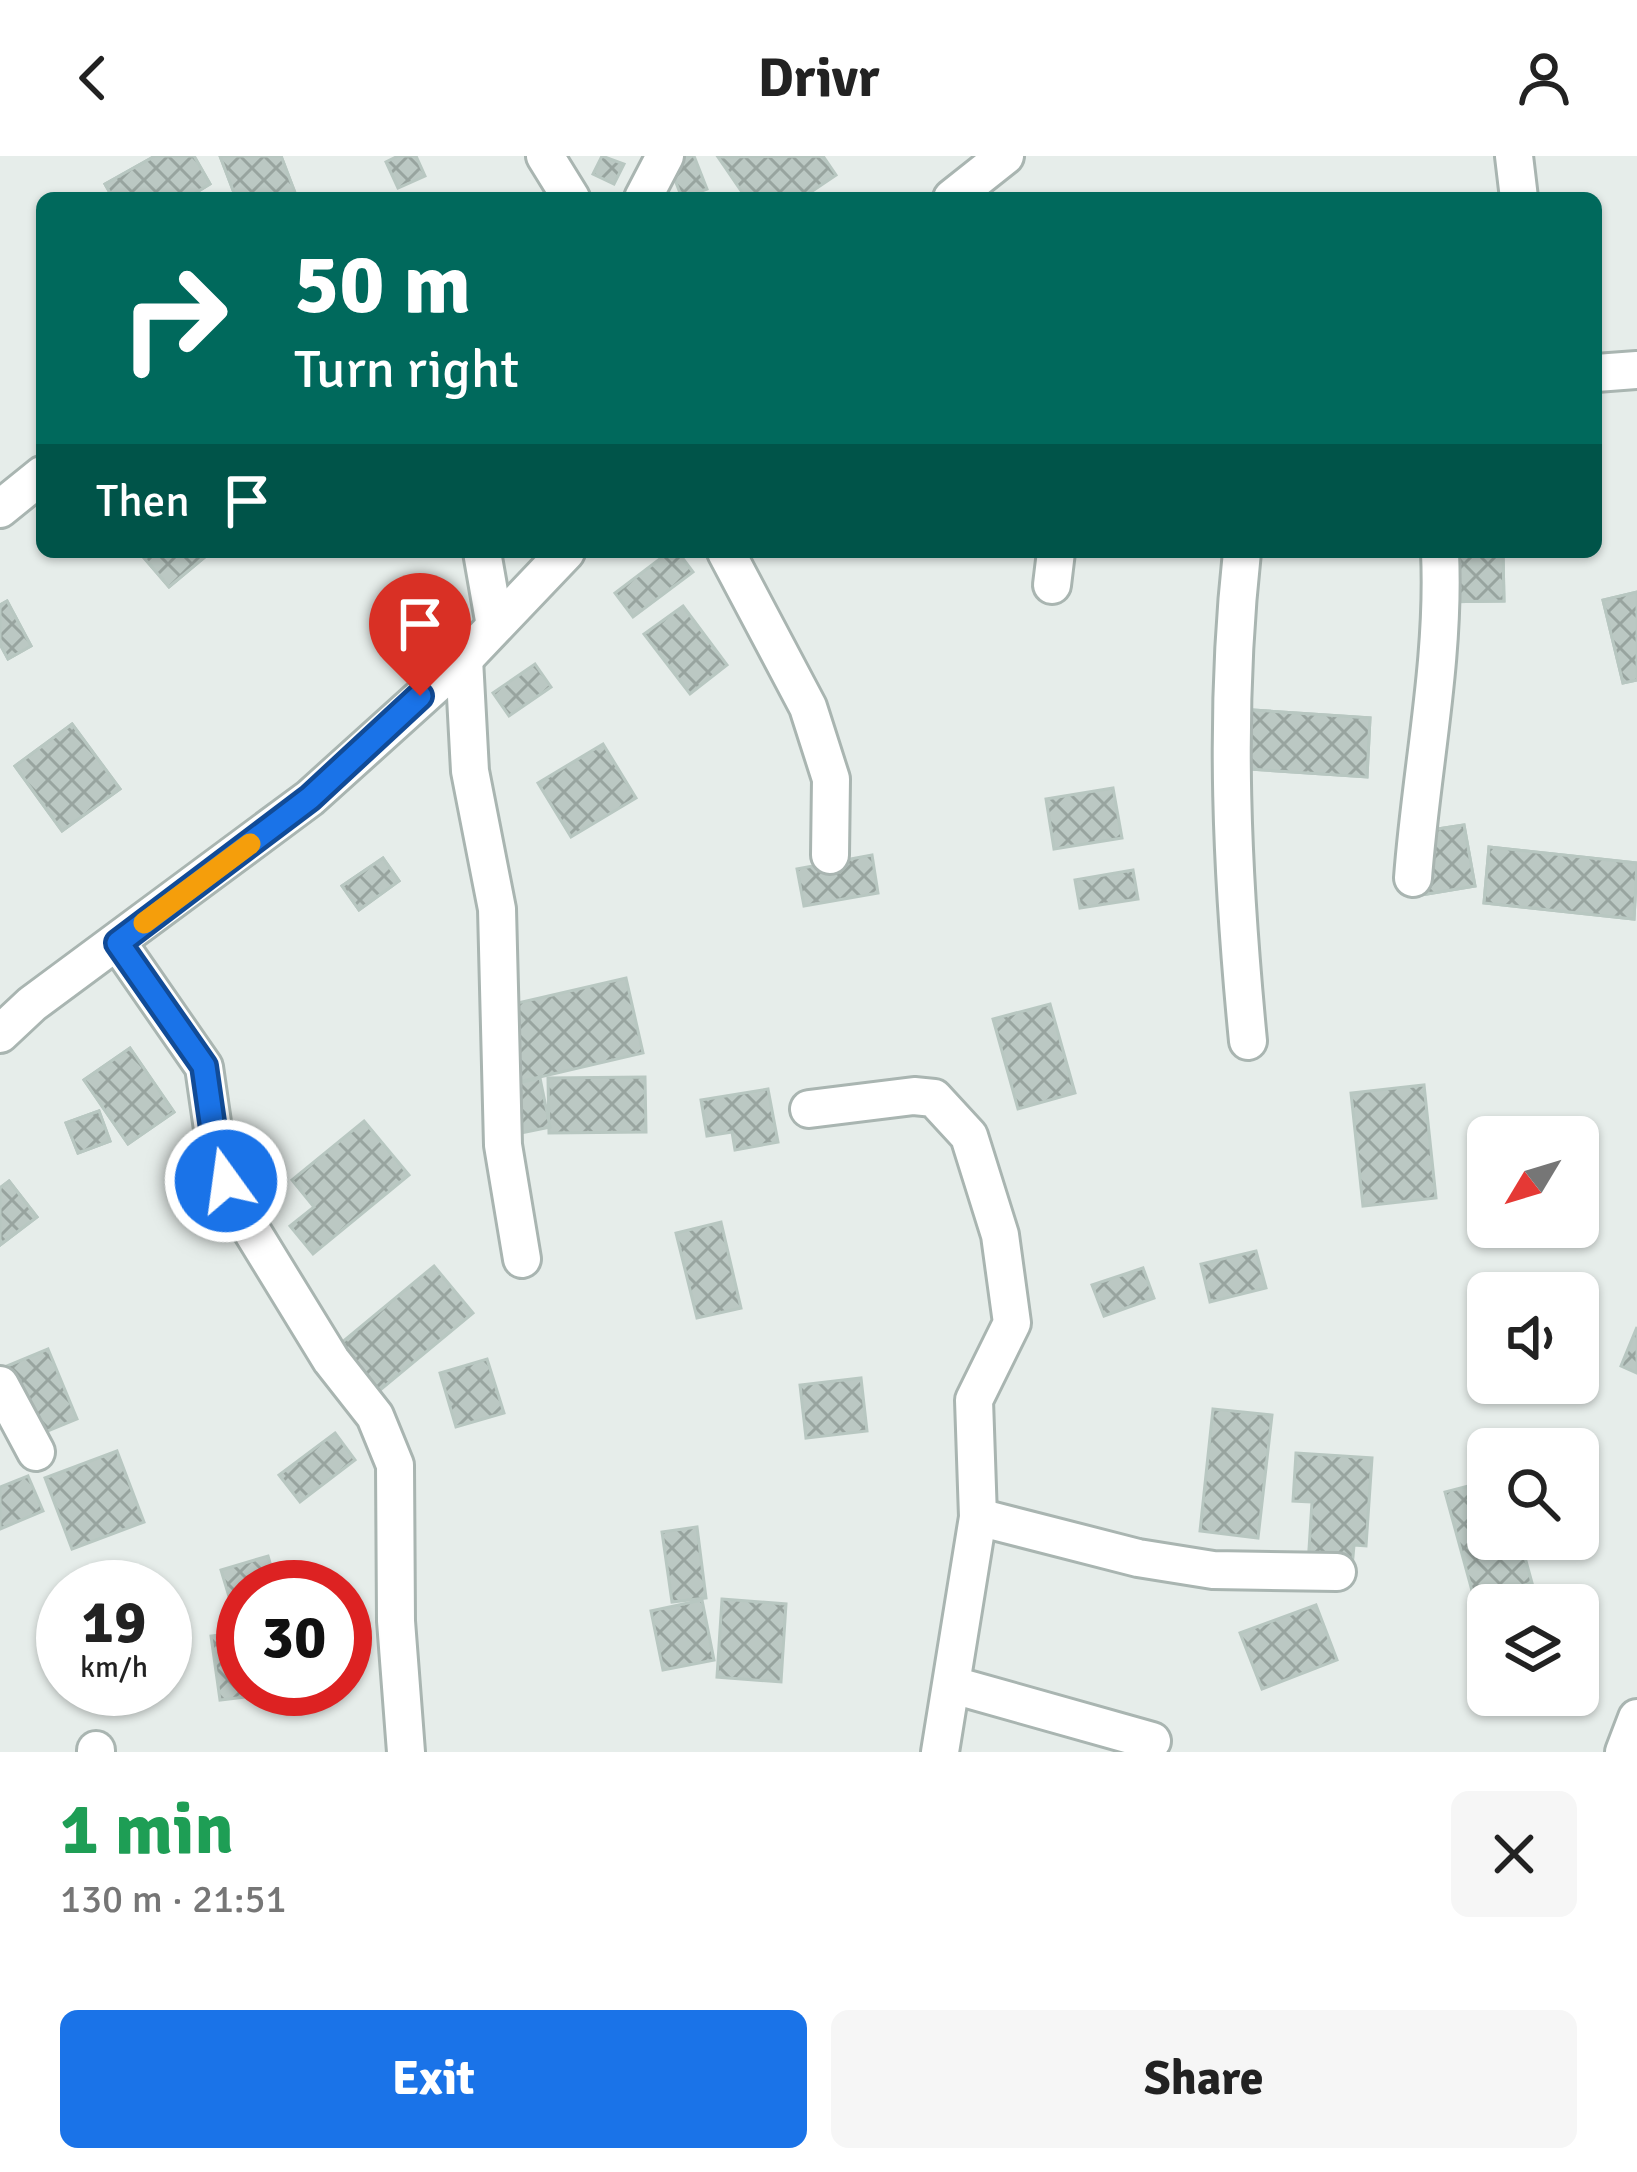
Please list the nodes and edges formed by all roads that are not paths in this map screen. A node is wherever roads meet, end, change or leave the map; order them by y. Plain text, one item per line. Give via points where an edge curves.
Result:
1 (545, 156) edge
2 (664, 156) edge
3 (1004, 156) edge
4 (1514, 156) edge
5 (567, 192) edge
6 (646, 192) edge
7 (959, 192) edge
8 (1519, 192) edge
9 (1637, 370) edge
10 (1602, 373) edge
11 (36, 480) edge
12 (0, 509) edge
13 (483, 558) edge
14 (560, 558) edge
15 (729, 558) edge
16 (1241, 558) edge
17 (1440, 558) edge
18 (494, 626) junction
19 (464, 659) junction
20 (420, 696) junction
21 (468, 720) junction
22 (830, 855) dead end
23 (1413, 878) dead end
24 (118, 943) junction
25 (0, 1034) edge
26 (1248, 1041) dead end
27 (808, 1109) dead end
28 (522, 1259) dead end
29 (0, 1385) edge
30 (36, 1452) dead end
31 (978, 1517) junction
32 (1336, 1572) dead end
33 (953, 1685) junction
34 (1637, 1718) edge
35 (1152, 1741) dead end
36 (406, 1752) edge
37 (940, 1752) edge
38 (1624, 1752) edge

1 - 5 street
2 - 6 street
3 - 7 street
4 - 8 street
9 - 10 street
11 - 12 street
13 - 18 street
14 - 18 street
15 - 22 street via 808,707 831,779
16 - 26 street via 1230,779
17 - 23 street via 1443,617
18 - 19 street
19 - 20 street
19 - 21 street
20 - 21 street
20 - 24 street via 310,798
21 - 28 street via 496,909 503,1144
24 - 25 street
24 - 36 street via 204,1066 217,1157 236,1205 375,1416 395,1465
27 - 31 street via 934,1098 969,1136 1000,1235 1012,1323 974,1400
29 - 30 street
31 - 32 street via 1213,1570
31 - 33 street
33 - 35 street
33 - 37 street
34 - 38 street

